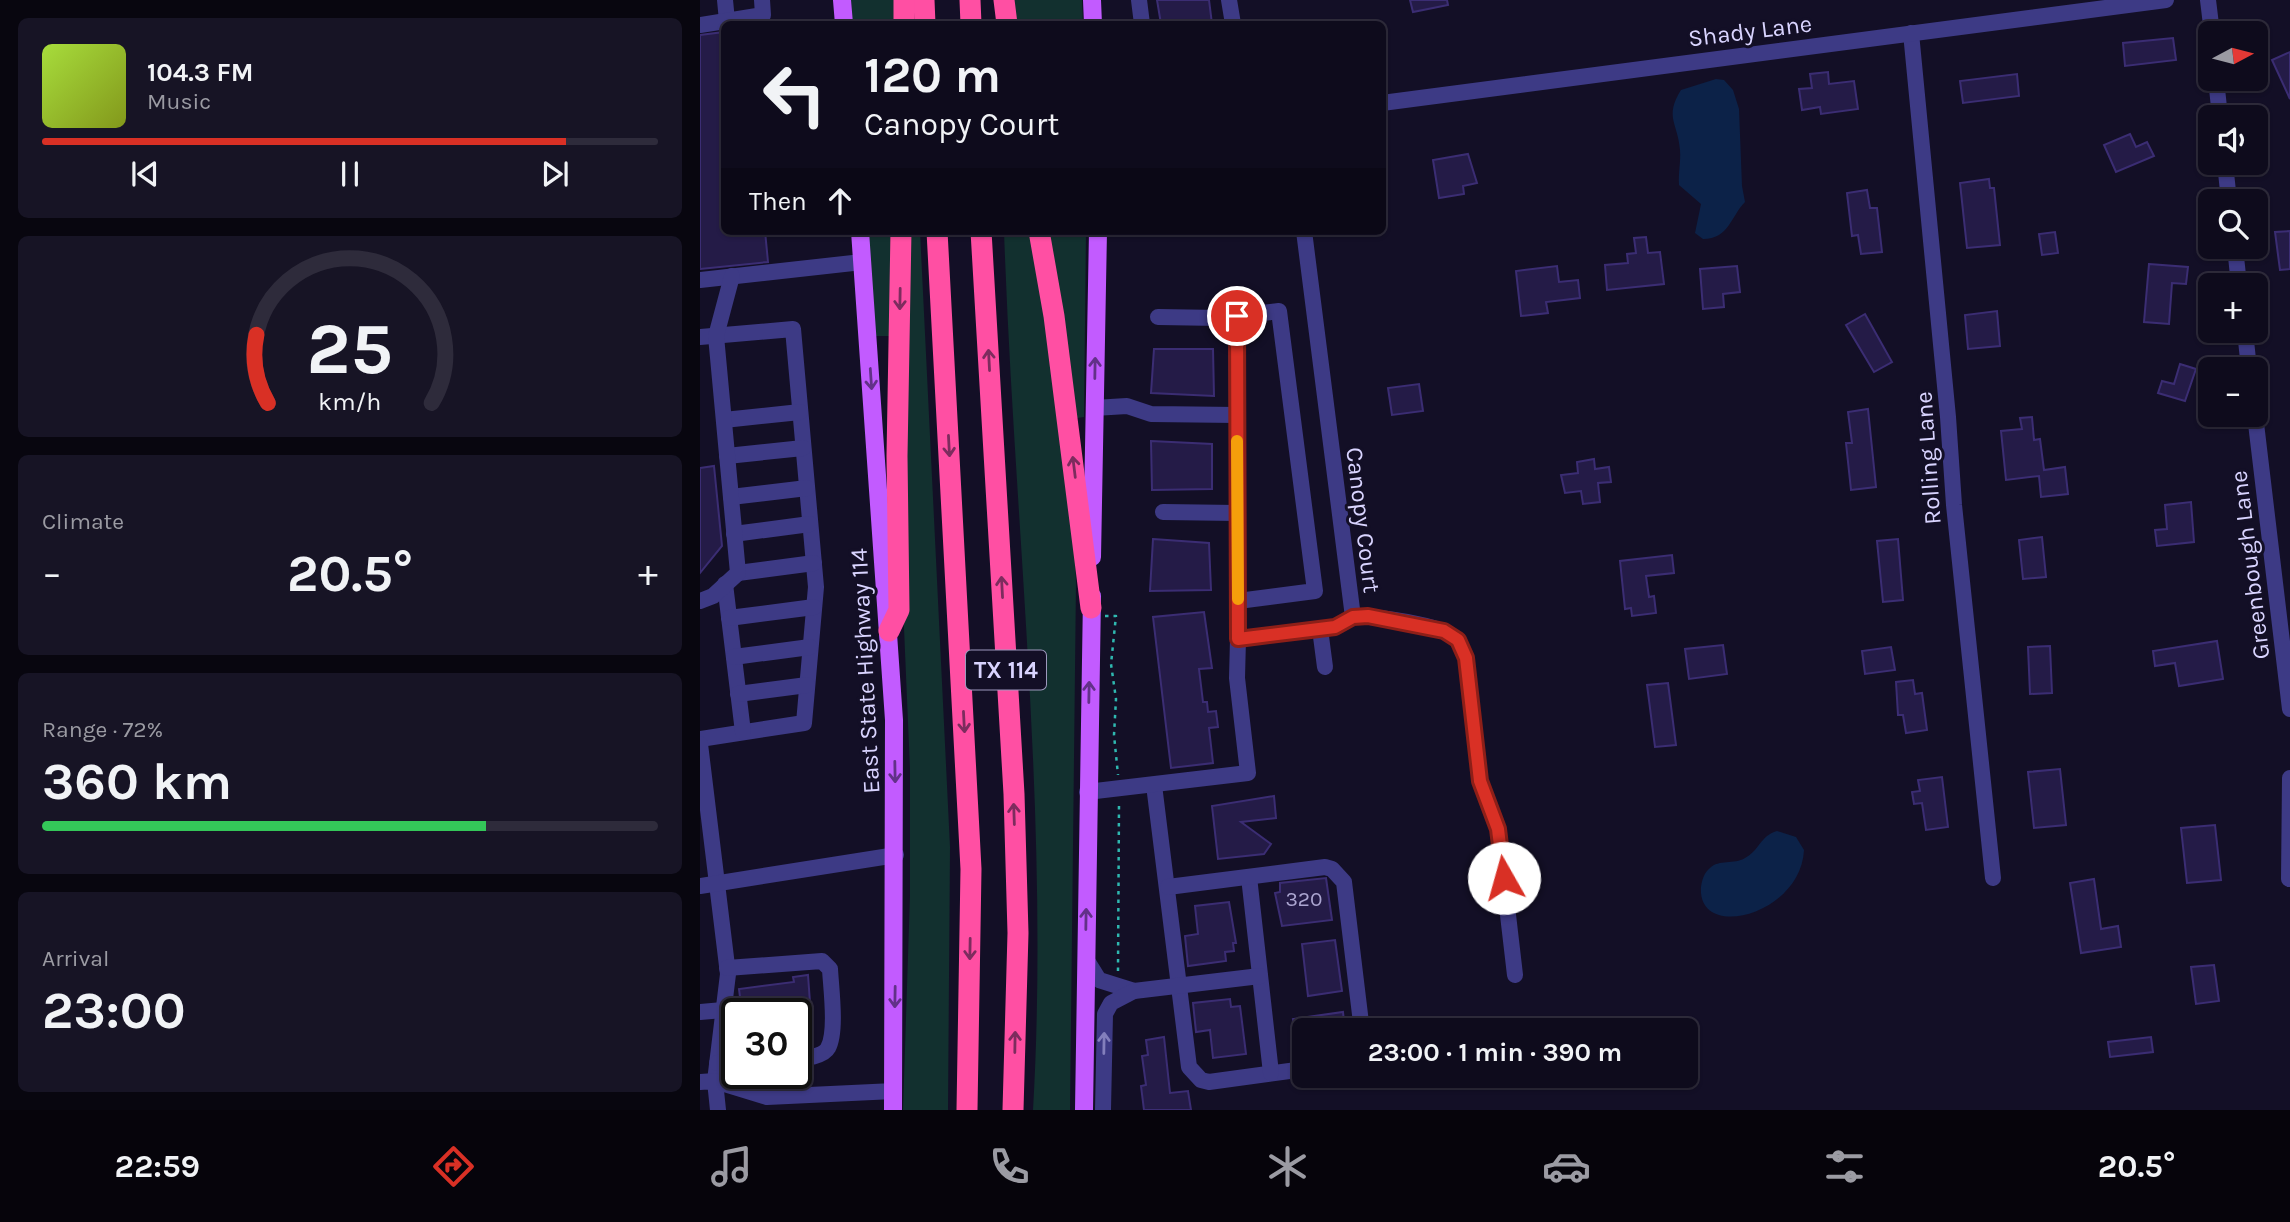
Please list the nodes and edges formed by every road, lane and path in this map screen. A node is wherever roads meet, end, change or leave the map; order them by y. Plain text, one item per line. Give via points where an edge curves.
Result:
1 (725, 0) edge
2 (762, 0) edge
3 (842, 0) edge
4 (905, 0) edge
5 (924, 0) edge
6 (970, 0) edge
7 (1004, 0) edge
8 (1092, 0) edge
9 (1139, 0) edge
10 (1229, 0) edge
11 (2166, 0) edge
12 (2208, 0) edge
13 (727, 21) joint
14 (844, 21) edge
15 (904, 21) edge
16 (925, 21) edge
17 (971, 21) edge
18 (1007, 21) edge
19 (1093, 21) edge
20 (1142, 21) edge
21 (1232, 21) edge
22 (2211, 21) edge
23 (721, 22) edge
24 (700, 25) edge
25 (1911, 33) junction
26 (1386, 102) edge
27 (860, 235) edge
28 (901, 235) edge
29 (937, 235) edge
30 (981, 235) edge
31 (1040, 235) edge
32 (1098, 235) edge
33 (1305, 235) edge
34 (862, 262) junction
35 (732, 276) junction
36 (700, 280) edge
37 (1237, 316) junction
38 (1158, 317) dead end
39 (708, 336) edge
40 (1094, 408) junction
41 (800, 412) junction
42 (1237, 415) junction
43 (724, 420) junction
44 (2256, 427) edge
45 (803, 448) junction
46 (727, 456) junction
47 (807, 488) junction
48 (731, 497) junction
49 (1163, 512) dead end
50 (1237, 513) junction
51 (810, 524) junction
52 (734, 534) junction
53 (814, 564) junction
54 (738, 573) junction
55 (725, 584) junction
56 (700, 600) edge
57 (1238, 601) junction
58 (814, 607) junction
59 (1091, 612) junction
60 (1353, 617) junction
61 (729, 618) junction
62 (1320, 629) junction
63 (890, 631) junction
64 (1238, 639) junction
65 (810, 647) junction
66 (734, 657) junction
67 (1325, 667) dead end
68 (807, 685) junction
69 (738, 694) junction
70 (2290, 709) edge
71 (743, 732) junction
72 (700, 738) edge
73 (700, 744) edge
74 (2290, 778) edge
75 (1154, 785) junction
76 (1119, 789) junction
77 (1087, 792) junction
78 (896, 855) junction
79 (1249, 877) junction
80 (1993, 878) dead end
81 (2289, 878) edge
82 (718, 885) junction
83 (700, 886) edge
84 (1168, 887) junction
85 (1086, 959) junction
86 (727, 968) junction
87 (1515, 975) dead end
88 (1260, 976) junction
89 (1118, 986) junction
90 (1179, 986) junction
91 (1134, 991) junction
92 (724, 998) edge
93 (721, 1010) edge
94 (700, 1012) edge
95 (1360, 1018) edge
96 (721, 1028) edge
97 (812, 1055) edge
98 (717, 1063) junction
99 (721, 1063) edge
100 (1292, 1070) edge
101 (1271, 1073) junction
102 (707, 1082) edge
103 (894, 1091) junction
104 (812, 1102) edge
105 (718, 1110) edge
106 (893, 1110) edge
107 (967, 1110) edge
108 (1013, 1110) edge
109 (1084, 1110) edge
110 (1103, 1110) edge

1 - 13 street
2 - 13 street via 763,15
3 - 14 main road
4 - 15 highway
5 - 16 highway
6 - 17 highway
7 - 18 highway
8 - 19 main road
9 - 20 street
10 - 21 street
11 - 25 street, Shady Lane
12 - 22 street
23 - 24 street
25 - 26 street, Shady Lane
25 - 80 street, Rolling Lane
27 - 34 main road, East State Highway 114
28 -> 63 highway via 900,610
29 -> 107 highway, TX 114 via 971,869
108 -> 30 highway, TX 114 via 1018,933 1014,808
59 -> 31 highway
40 -> 32 main road
33 - 60 street, Canopy Court
34 - 35 street
34 -> 63 main road, East State Highway 114
35 - 36 street
35 - 39 street
37 - 38 street
37 - 42 street
37 - 57 street via 1279,311 1315,591
39 - 41 street via 793,329
39 - 43 street
40 - 42 street via 1127,406 1151,414
40 - 59 main road
41 - 43 street
41 - 45 street
42 - 50 street
43 - 46 street
44 - 70 street, Greenbough Lane
45 - 46 street
45 - 47 street
46 - 48 street
47 - 48 street
47 - 51 street
48 - 52 street
49 - 50 street
50 - 57 street
51 - 52 street
51 - 53 street
52 - 54 street
53 - 54 street
53 - 58 street
54 - 55 street
55 - 56 street via 713,596
55 - 61 street
57 - 64 street
58 - 61 street
58 - 65 street
59 - 76 path via 1116,616 1111,664
77 -> 59 main road
60 - 62 street
60 - 87 street, Canopy Court via 1444,631 1458,640 1466,658 1480,781 1498,829
61 - 66 street
62 - 64 street
62 - 67 street
63 -> 78 main road, East State Highway 114
64 - 75 street via 1237,678 1248,774
65 - 66 street
65 - 68 street
66 - 69 street
68 - 69 street
68 - 71 street via 804,723
69 - 71 street
71 - 72 street
73 - 82 street
74 - 81 street
75 - 76 street
75 - 84 street
76 - 77 street
76 - 89 path
85 -> 77 main road
78 - 82 street
78 -> 103 main road, East State Highway 114
79 - 84 street
79 - 88 street
79 - 95 street via 1325,867 1342,876
82 - 83 street
82 - 86 street
84 - 90 street
85 - 89 street via 1099,979
85 - 109 main road
86 - 92 street
86 - 97 street via 805,960 822,961 830,969 828,1048
88 - 90 street
88 - 101 street
89 - 91 street
90 - 91 street
90 - 101 street via 1193,1074 1209,1082
110 -> 91 street via 1105,1014 1111,1003
93 - 94 street
96 - 98 street
98 - 99 street
98 - 102 street
100 - 101 street
102 - 104 street via 767,1097
102 - 105 street
103 - 104 street
103 - 106 main road, East State Highway 114

